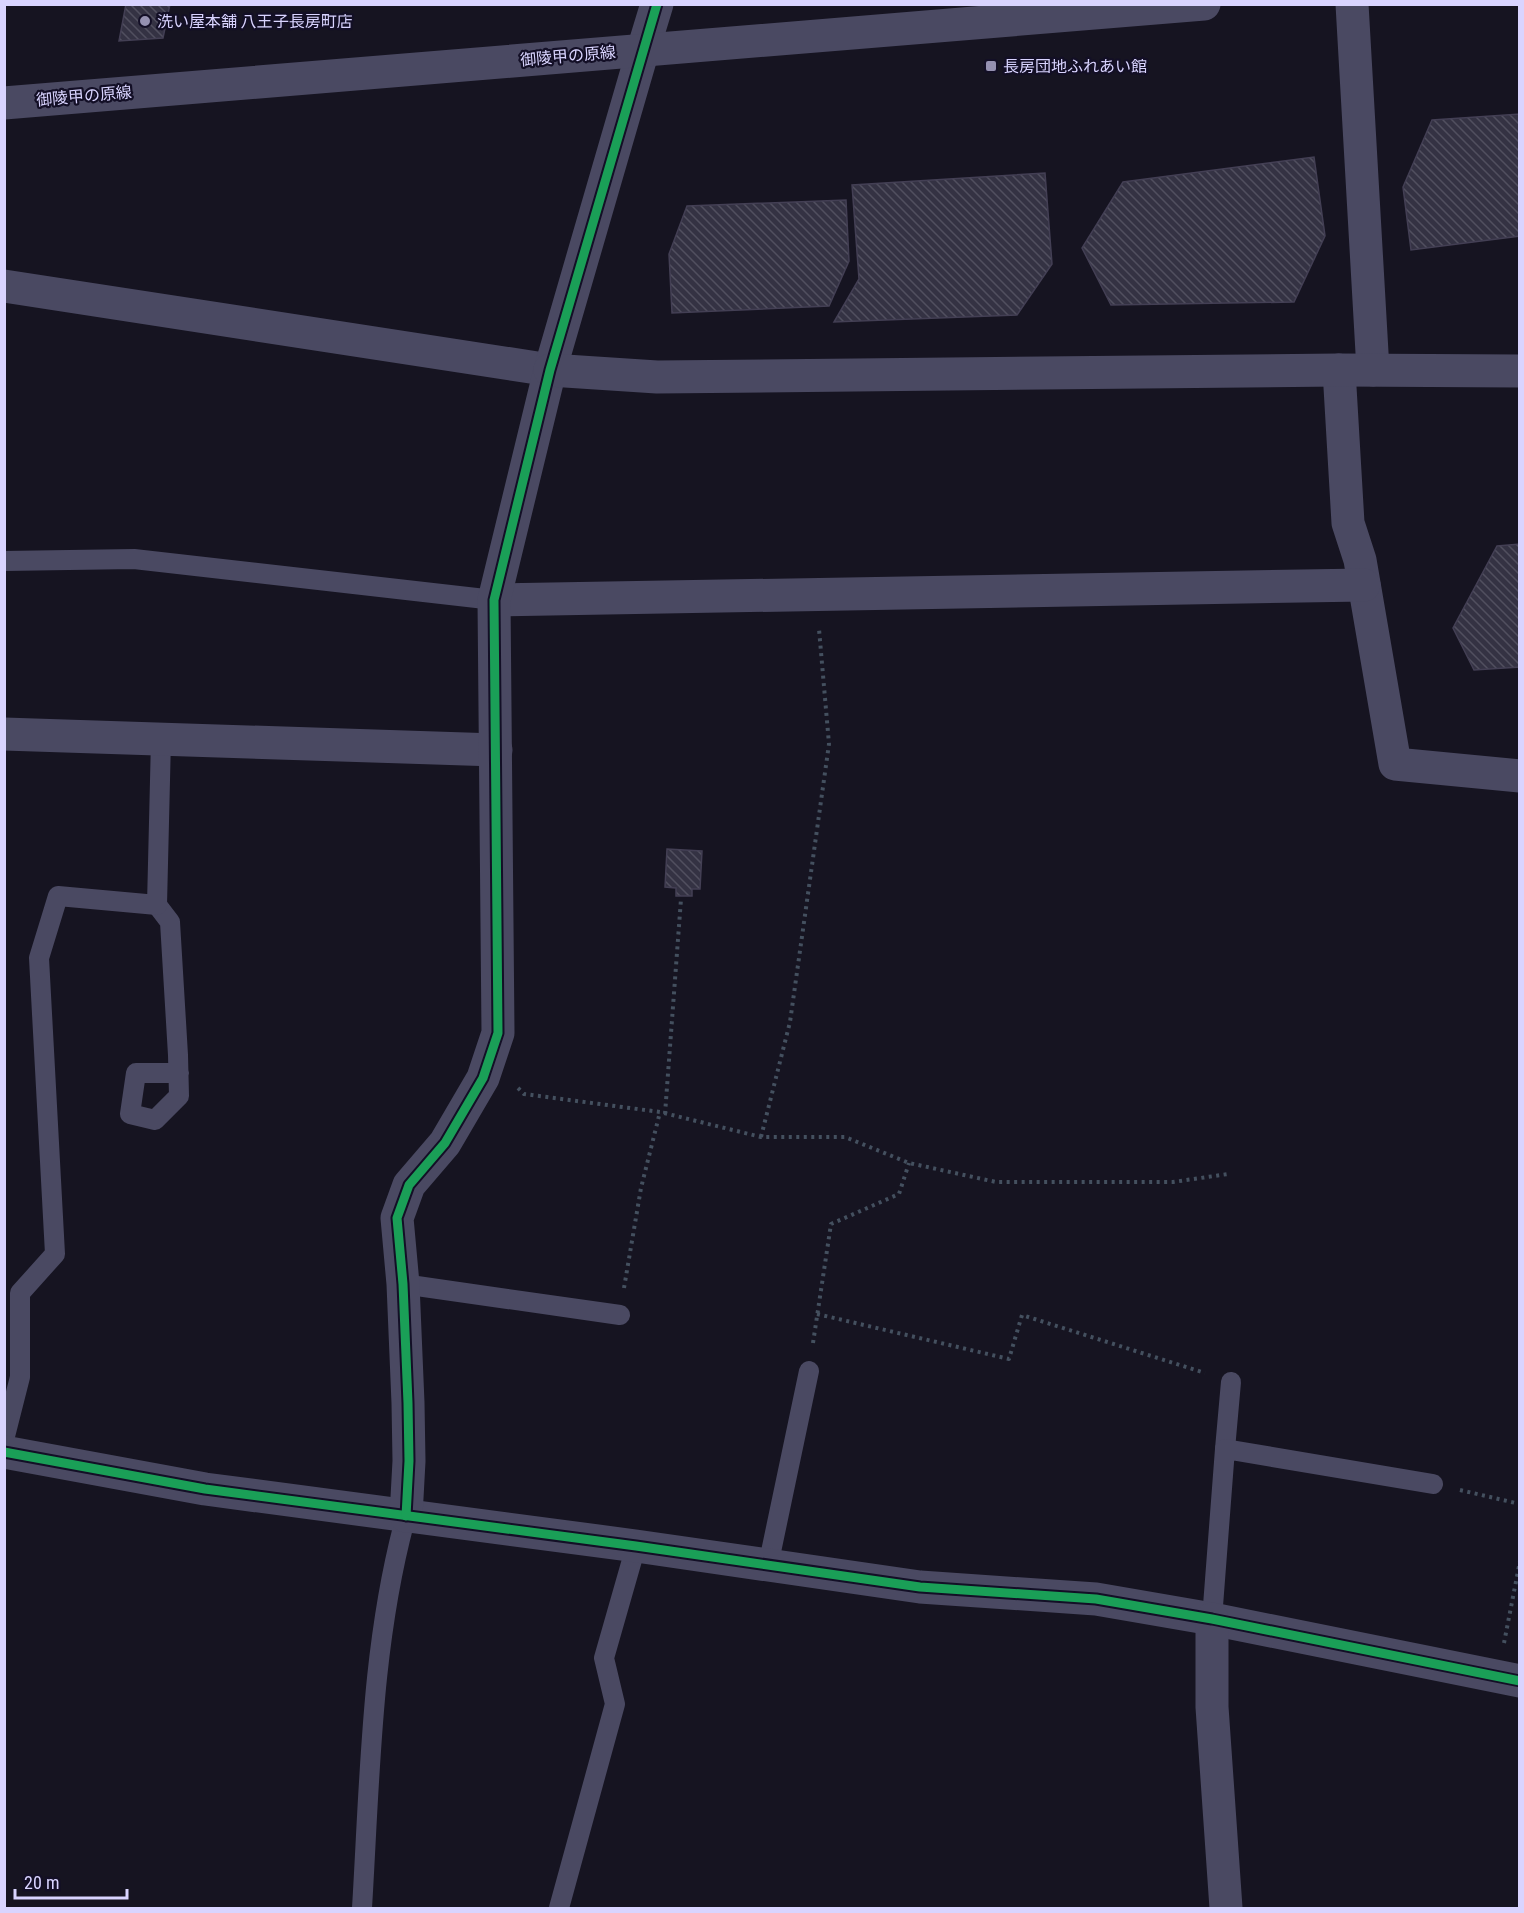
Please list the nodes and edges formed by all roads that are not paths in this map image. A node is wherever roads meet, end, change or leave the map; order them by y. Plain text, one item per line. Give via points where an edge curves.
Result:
1 (657, 4) edge
2 (1204, 4) edge
3 (1352, 4) edge
4 (643, 50) junction
5 (4, 103) edge
6 (4, 286) edge
7 (550, 370) junction
8 (1340, 370) junction
9 (1372, 370) junction
10 (1520, 371) edge
11 (4, 561) edge
12 (1364, 585) junction
13 (494, 600) junction
14 (4, 734) edge
15 (161, 739) junction
16 (496, 750) junction
17 (1520, 776) edge
18 (157, 905) junction
19 (179, 1073) dead end
20 (403, 1284) junction
21 (620, 1316) road end
22 (809, 1371) road end
23 (1231, 1382) road end
24 (4, 1440) edge
25 (1225, 1449) junction
26 (4, 1452) edge
27 (1433, 1484) road end
28 (406, 1516) junction
29 (636, 1546) junction
30 (768, 1566) junction
31 (1212, 1619) junction
32 (1509, 1678) edge
33 (362, 1908) edge
34 (559, 1908) edge
35 (1226, 1908) edge

1 - 4 street
2 - 4 street, 御陵甲の原線
3 - 9 street
4 - 5 street, 御陵甲の原線
4 - 7 street
6 - 7 street
7 - 8 street via 657,377
7 - 13 street
8 - 9 street
8 - 12 street via 1348,523
9 - 10 street
11 - 13 lane via 134,559
12 - 13 street
12 - 17 street via 1395,764
13 - 16 street
14 - 15 street
15 - 16 street
15 - 18 lane
16 - 20 street via 498,1033 483,1078 446,1143 409,1185 397,1218
18 - 19 lane via 170,922
18 - 24 lane via 58,896 39,958 55,1254 20,1293 20,1377
20 - 21 lane
20 - 28 street via 409,1461
22 - 30 lane
23 - 25 lane
25 - 27 lane
25 - 31 lane
26 - 28 street via 205,1490
28 - 29 street
28 - 33 lane via 394,1559 379,1659
29 - 30 street
29 - 34 lane via 604,1658 615,1704
30 - 31 street via 920,1587 1096,1599
31 - 32 street
31 - 35 street via 1212,1707

